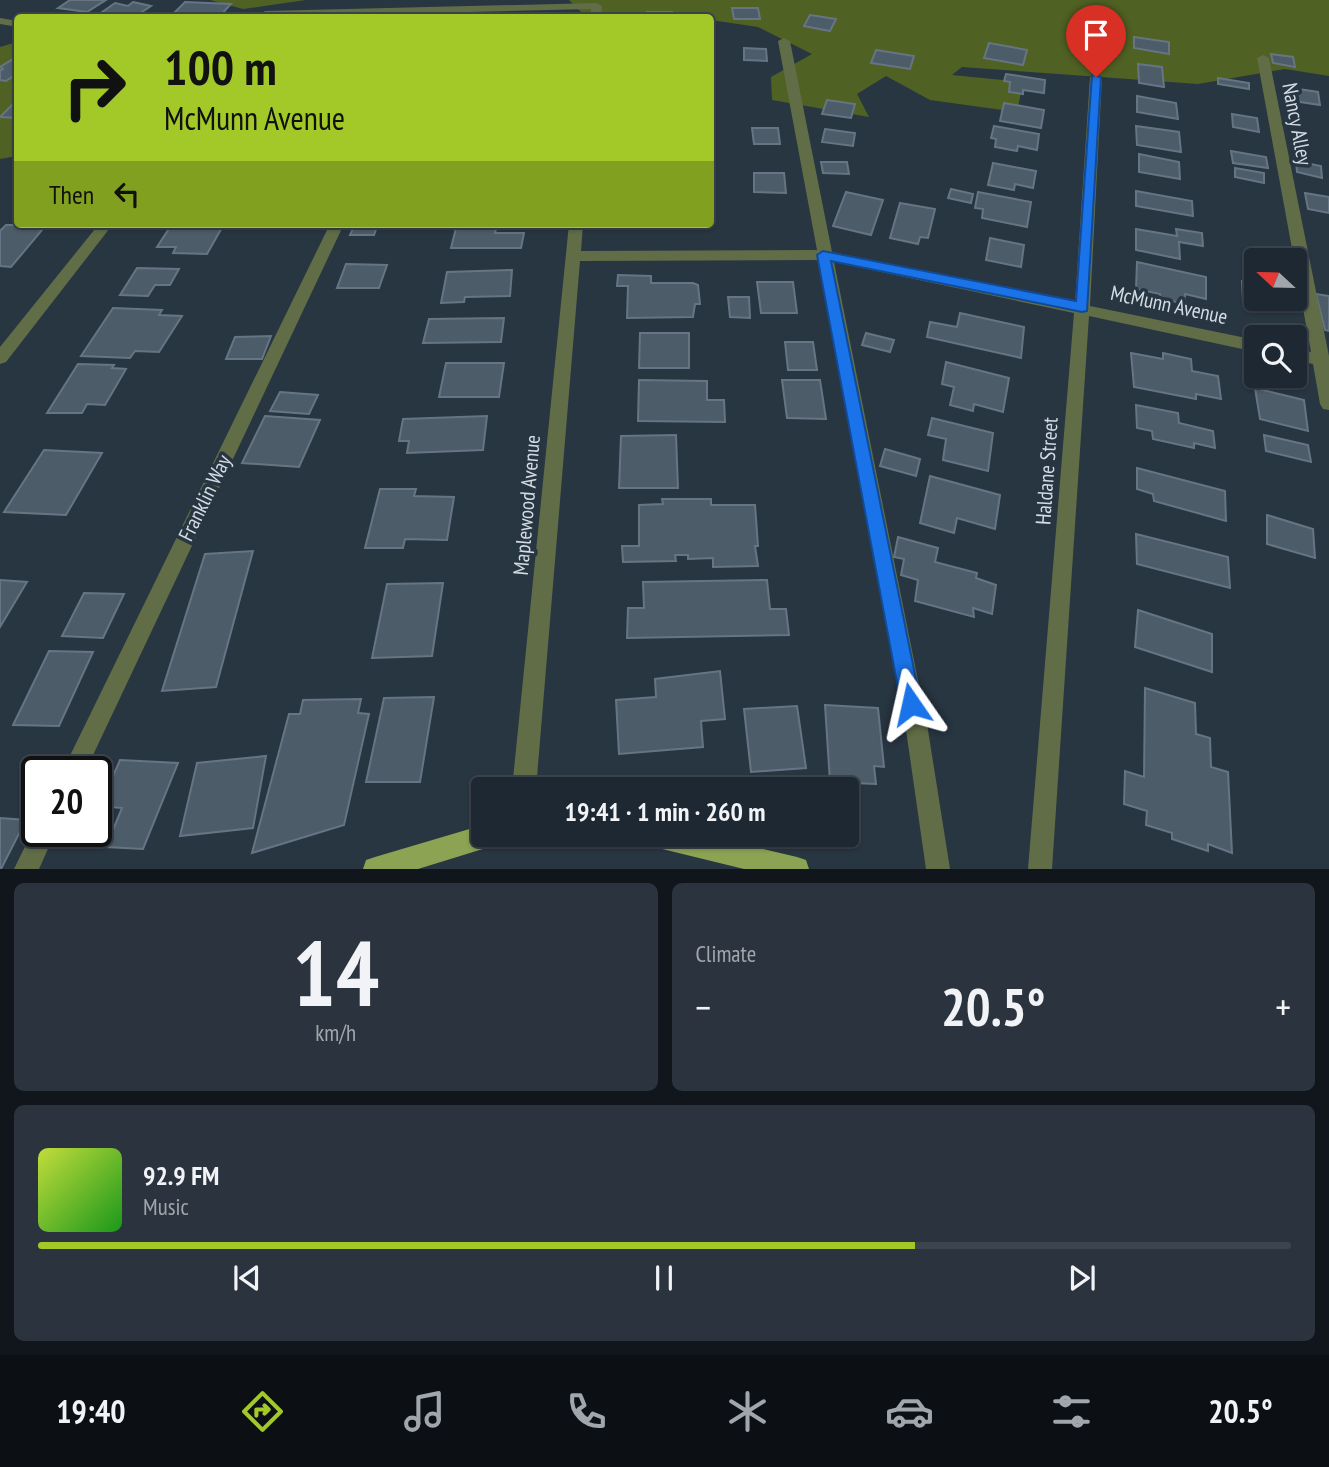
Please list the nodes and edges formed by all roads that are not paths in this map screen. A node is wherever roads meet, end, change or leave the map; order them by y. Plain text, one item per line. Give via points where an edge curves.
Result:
1 (596, 12) edge
2 (438, 14) edge
3 (783, 41) dead end
4 (1263, 58) dead end
5 (1096, 77) dead end
6 (103, 228) edge
7 (335, 228) edge
8 (576, 228) edge
9 (823, 255) junction
10 (573, 256) junction
11 (1082, 307) junction
12 (1244, 343) edge
13 (1307, 357) edge
14 (0, 358) edge
15 (1326, 361) edge
16 (1329, 404) edge
17 (81, 756) edge
18 (525, 777) edge
19 (471, 841) edge
20 (36, 847) edge
21 (704, 847) edge
22 (26, 869) edge
23 (375, 869) edge
24 (797, 869) edge
25 (938, 869) edge
26 (1040, 869) edge

1 - 2 street
3 - 9 street
4 - 15 street, Nancy Alley
5 - 11 street, Haldane Street
6 - 14 street
7 - 17 street, Franklin Way
8 - 10 street, Maplewood Avenue
9 - 10 street, McMunn Avenue
9 - 11 street, McMunn Avenue
9 - 25 street via 916,730
10 - 18 street, Maplewood Avenue
11 - 12 street, McMunn Avenue
11 - 26 street, Haldane Street
13 - 15 street
15 - 16 street, Nancy Alley
19 - 23 main road
20 - 22 street
21 - 24 main road

